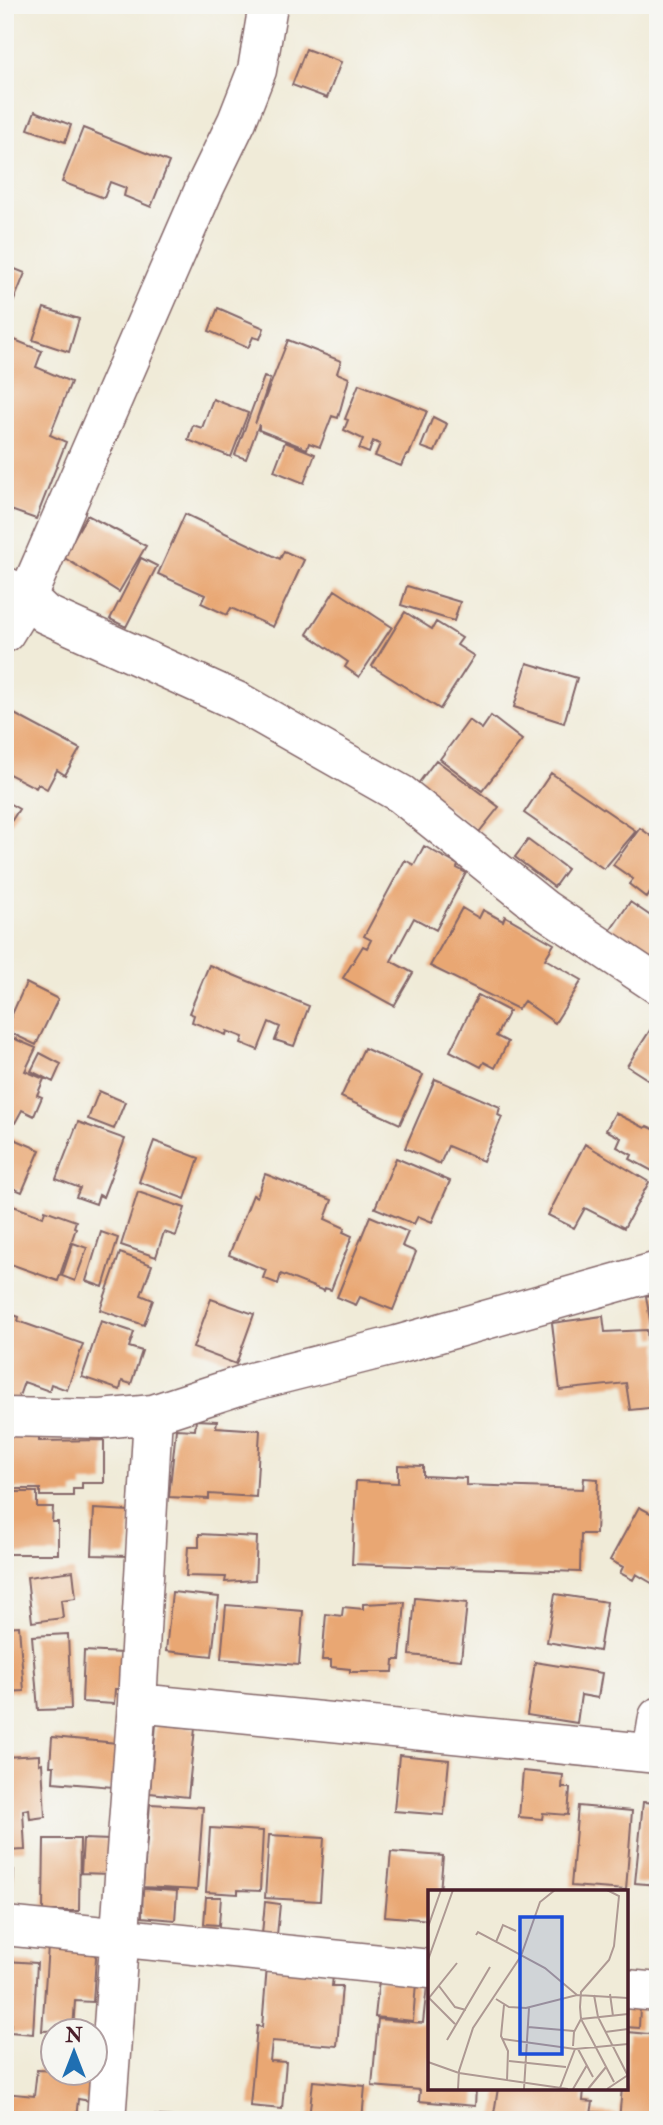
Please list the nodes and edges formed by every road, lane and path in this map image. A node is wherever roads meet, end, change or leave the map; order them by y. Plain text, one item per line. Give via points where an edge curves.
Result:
1 (268, 5) edge
2 (16, 591) edge
3 (5, 633) edge
4 (658, 985) edge
5 (658, 1271) edge
6 (153, 1414) junction
7 (5, 1418) edge
8 (137, 1703) junction
9 (656, 1741) edge
10 (5, 1926) edge
11 (121, 1937) junction
12 (428, 1969) edge
13 (628, 1989) edge
14 (658, 1992) edge
15 (106, 2120) edge

1 - 2 street via 257,70 237,121
2 - 3 street
2 - 4 street via 45,614 239,702 401,794 544,909
5 - 6 street via 251,1382
6 - 7 street via 101,1419
6 - 8 street
8 - 9 street
8 - 11 street
10 - 11 street
11 - 12 street
11 - 15 street
13 - 14 street

